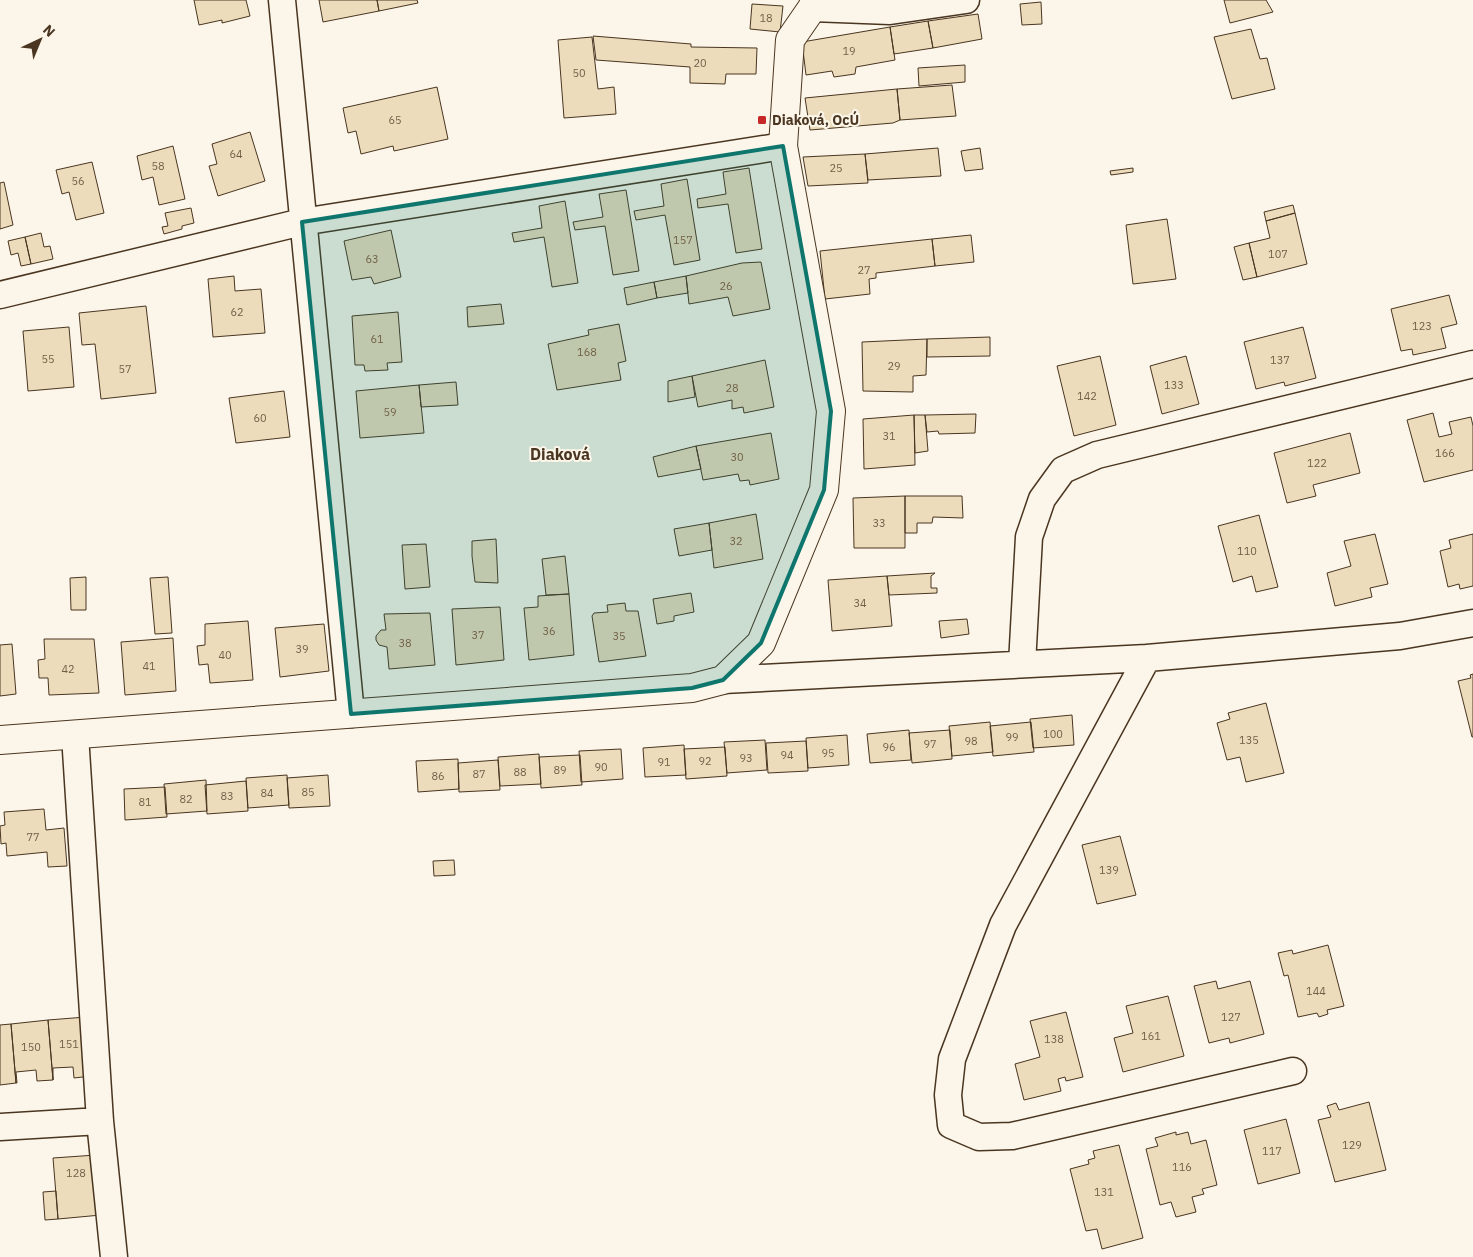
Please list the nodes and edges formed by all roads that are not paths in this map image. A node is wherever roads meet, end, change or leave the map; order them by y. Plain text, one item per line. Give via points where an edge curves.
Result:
1 (282, 0) edge
2 (966, 0) edge
3 (814, 4) edge
4 (783, 146) junction
5 (302, 222) junction
6 (0, 294) edge
7 (1473, 364) edge
8 (1473, 623) edge
9 (1146, 658) junction
10 (1022, 664) junction
11 (723, 680) junction
12 (351, 714) junction
13 (75, 735) junction
14 (0, 740) edge
15 (1293, 1071) dead end
16 (100, 1121) junction
17 (0, 1126) edge
18 (114, 1257) edge

1 - 5 street
2 - 3 street via 890,11
3 - 4 street via 790,40
4 - 5 street
4 - 11 street via 831,411 824,490 761,643
5 - 6 street
5 - 12 street
7 - 10 street via 1097,455 1063,470 1042,499 1029,537
8 - 9 street via 1400,636
9 - 10 street
9 - 15 street via 1002,925 952,1059 948,1095 950,1125 979,1137 1012,1136
10 - 11 street
11 - 12 street via 692,688
12 - 13 street
13 - 14 street
13 - 16 street
16 - 17 street
16 - 18 street

